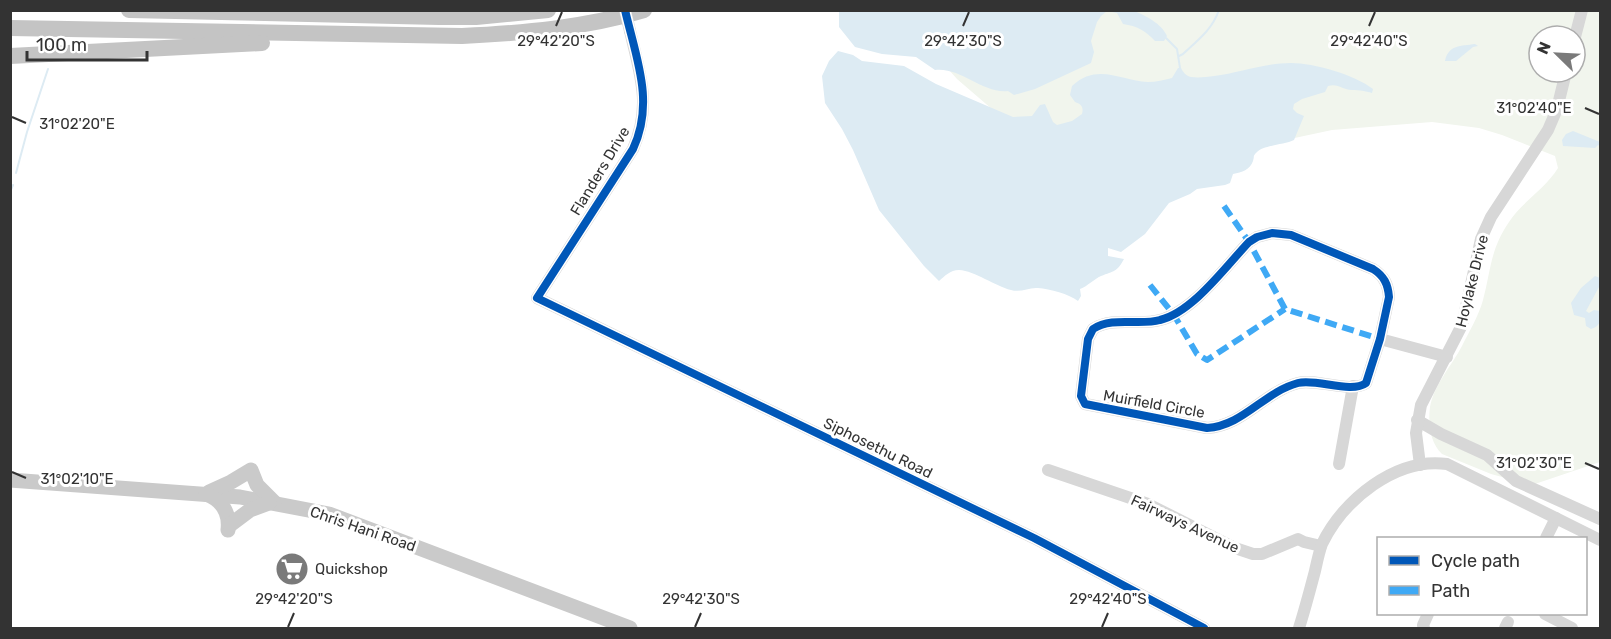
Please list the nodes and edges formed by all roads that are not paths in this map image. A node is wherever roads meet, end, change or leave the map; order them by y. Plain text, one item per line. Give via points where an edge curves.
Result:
1 (129, 10) edge
2 (548, 10) edge
3 (625, 10) edge
4 (644, 10) edge
5 (10, 28) edge
6 (364, 36) junction
7 (10, 56) edge
8 (1563, 84) edge
9 (537, 298) joint
10 (1380, 339) junction
11 (1447, 357) junction
12 (1353, 386) junction
13 (1417, 420) junction
14 (1339, 464) dead end
15 (1420, 465) junction
16 (1048, 470) dead end
17 (10, 480) edge
18 (203, 494) junction
19 (274, 502) junction
20 (1556, 518) junction
21 (1600, 519) edge
22 (1546, 537) edge
23 (1600, 540) edge
24 (1321, 546) junction
25 (1547, 615) edge
26 (630, 628) edge
27 (1204, 628) edge
28 (1299, 628) edge
29 (1572, 628) edge

1 - 2 highway via 439,17
3 - 9 street, Flanders Drive, bridge via 643,89 639,134
4 - 6 highway via 595,23 519,33
5 - 6 highway
6 - 7 highway
8 - 11 street, Hoylake Drive via 1548,130 1486,226 1462,325
9 - 27 street, Siphosethu Road via 1034,538
10 - 11 street
10 - 12 street, Muirfield Circle via 1366,383
10 - 12 street, Muirfield Circle via 1389,297 1386,283 1378,273 1291,235 1264,234 1249,242 1192,302 1174,315 1154,322 1106,323 1093,329 1081,396 1089,406 1207,428 1230,423 1301,382
11 - 13 street, Hoylake Drive via 1426,393
12 - 14 street
13 - 15 street, Hoylake Drive
13 - 21 street via 1487,455 1516,481
15 - 20 street via 1455,467
15 - 24 street via 1393,473 1357,499 1342,513
16 - 24 street, Fairways Avenue via 1148,504 1253,554 1299,539
17 - 18 main road, Chris Hani Road
18 - 19 main road, Chris Hani Road
18 - 19 main road via 250,470 257,485
18 - 19 main road via 222,505 229,527 250,510
19 - 26 main road, Chris Hani Road via 349,520
20 - 22 street
20 - 23 street
24 - 28 street
25 - 29 street

